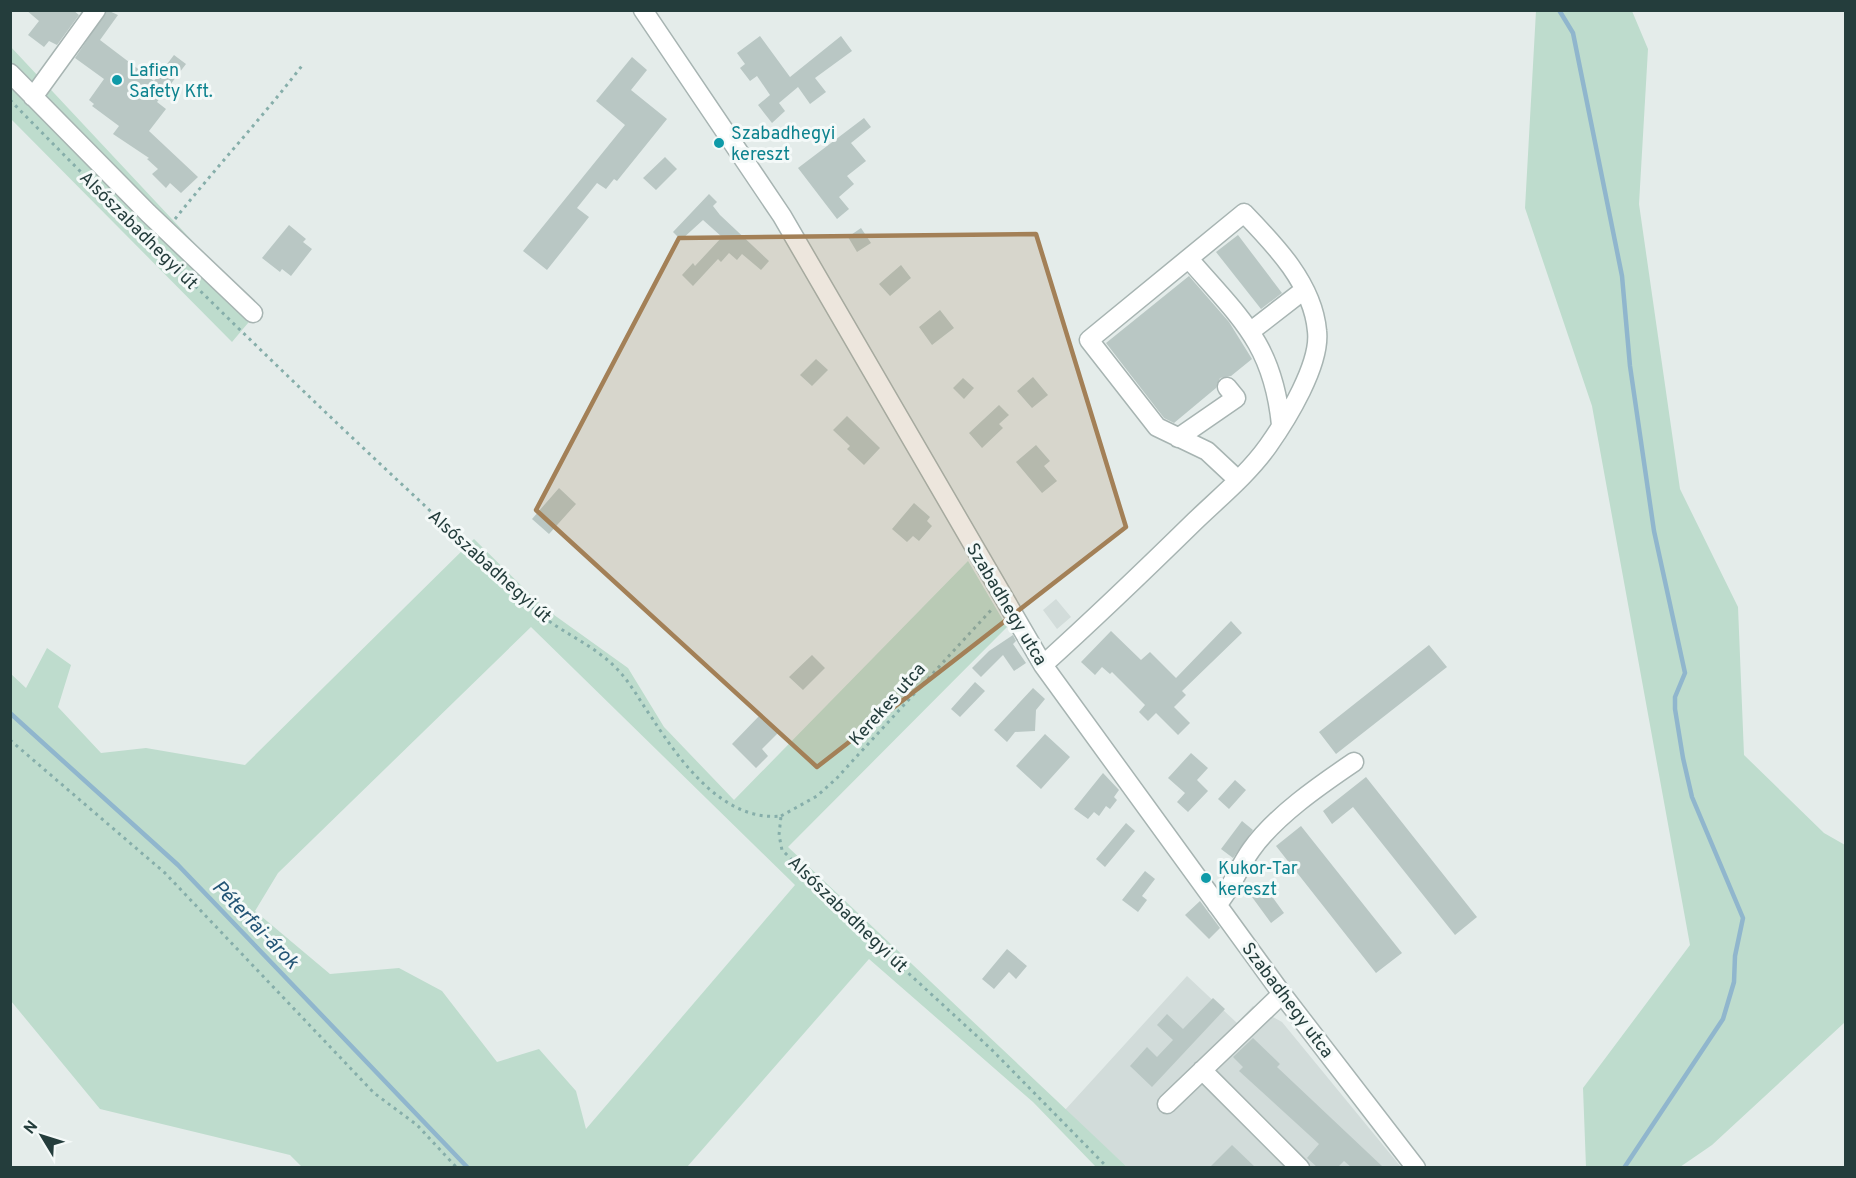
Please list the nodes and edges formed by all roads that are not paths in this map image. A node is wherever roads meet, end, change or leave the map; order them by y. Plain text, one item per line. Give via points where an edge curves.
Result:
1 (96, 10) edge
2 (643, 10) edge
3 (10, 73) edge
4 (33, 97) junction
5 (1189, 259) junction
6 (1304, 290) junction
7 (253, 313) dead end
8 (1251, 331) junction
9 (1227, 387) dead end
10 (1281, 425) junction
11 (1178, 438) junction
12 (1238, 480) junction
13 (1044, 665) junction
14 (1354, 762) dead end
15 (1217, 905) junction
16 (1282, 994) junction
17 (1202, 1070) junction
18 (1167, 1104) dead end
19 (1300, 1167) edge
20 (1416, 1167) edge

1 - 4 street
2 - 13 street, Szabadhegy utca via 782,216
3 - 4 street, Alsószabadhegyi út
4 - 7 street, Alsószabadhegyi út
5 - 6 street via 1244,213 1282,255
5 - 8 street
5 - 11 street via 1089,340 1157,427
6 - 8 street
6 - 10 street via 1316,322 1318,342 1310,370
8 - 10 street via 1270,368
9 - 11 street via 1236,398
10 - 12 street
11 - 12 street via 1207,451
12 - 13 street
13 - 15 street, Szabadhegy utca
14 - 15 street via 1324,782 1262,836
15 - 16 street, Szabadhegy utca
16 - 17 street
16 - 20 street, Szabadhegy utca
17 - 18 street
17 - 19 street

